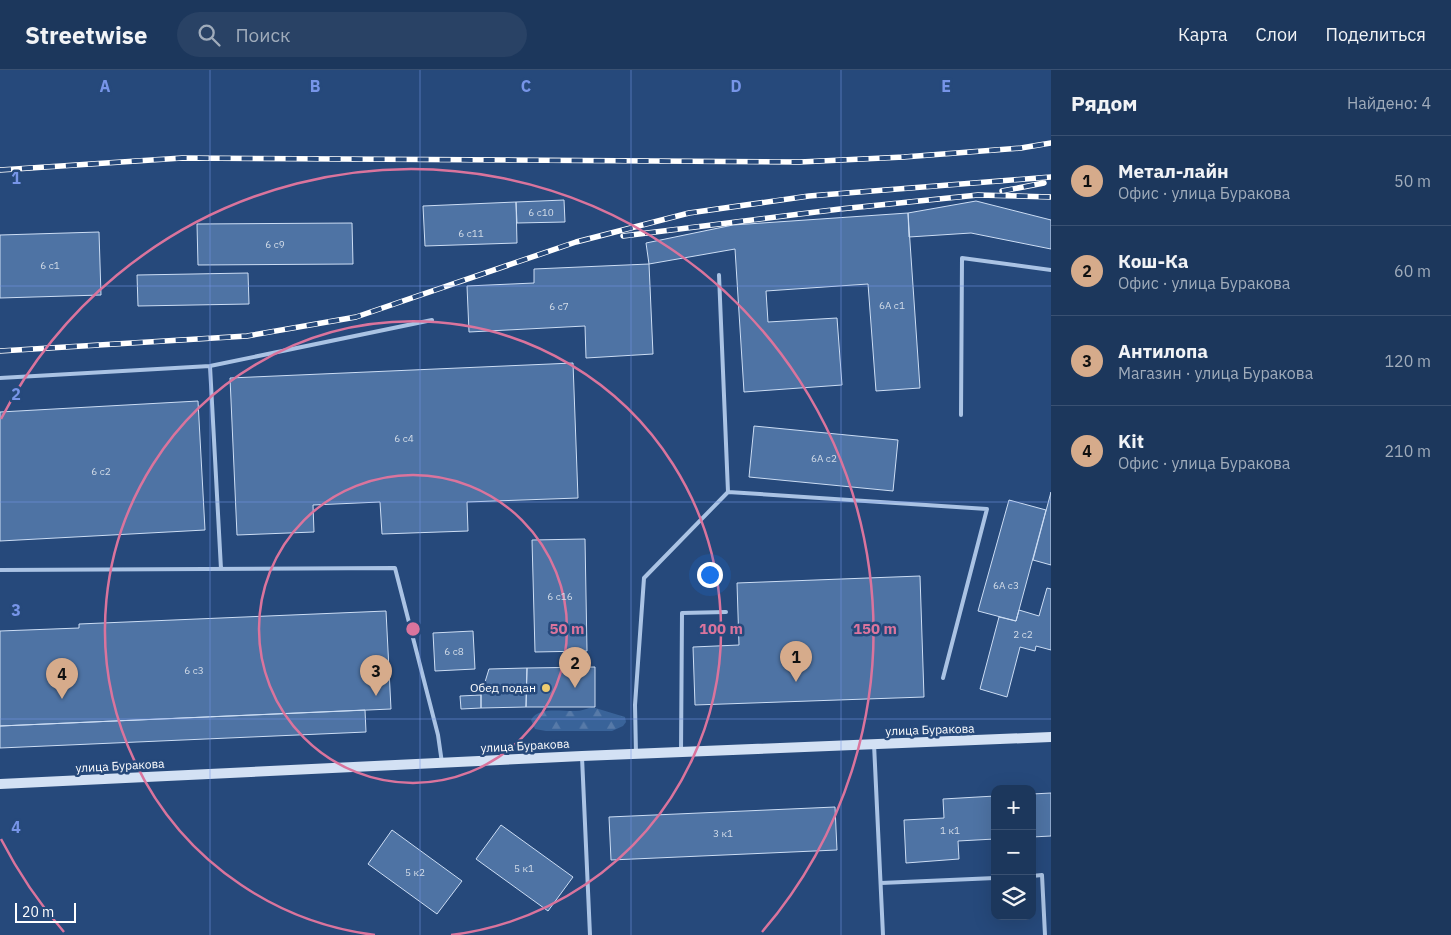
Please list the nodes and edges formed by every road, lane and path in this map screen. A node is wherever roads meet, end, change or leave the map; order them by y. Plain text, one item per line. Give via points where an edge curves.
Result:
1 (1051, 270) edge
2 (719, 275) dead end
3 (432, 320) dead end
4 (210, 366) junction
5 (0, 378) edge
6 (961, 415) dead end
7 (728, 492) junction
8 (221, 569) junction
9 (0, 570) edge
10 (726, 612) dead end
11 (943, 678) dead end
12 (1051, 737) edge
13 (874, 744) junction
14 (681, 752) junction
15 (636, 754) junction
16 (582, 756) junction
17 (442, 762) junction
18 (0, 784) edge
19 (1036, 876) edge
20 (991, 878) edge
21 (881, 883) junction
22 (590, 935) edge
23 (883, 935) edge
24 (1044, 935) edge

1 - 6 lane via 962,258
2 - 7 lane
3 - 4 lane
4 - 5 lane
4 - 8 lane
7 - 11 lane via 987,510
7 - 15 lane via 644,578 635,705
8 - 9 lane
8 - 17 lane via 395,568
10 - 14 lane via 682,612
12 - 13 street, улица Буракова
13 - 14 street, улица Буракова
13 - 21 lane
14 - 15 street, улица Буракова
15 - 16 street, улица Буракова
16 - 17 street, улица Буракова
16 - 22 lane
17 - 18 street, улица Буракова
19 - 24 lane via 1042,875
20 - 21 lane
21 - 23 lane

